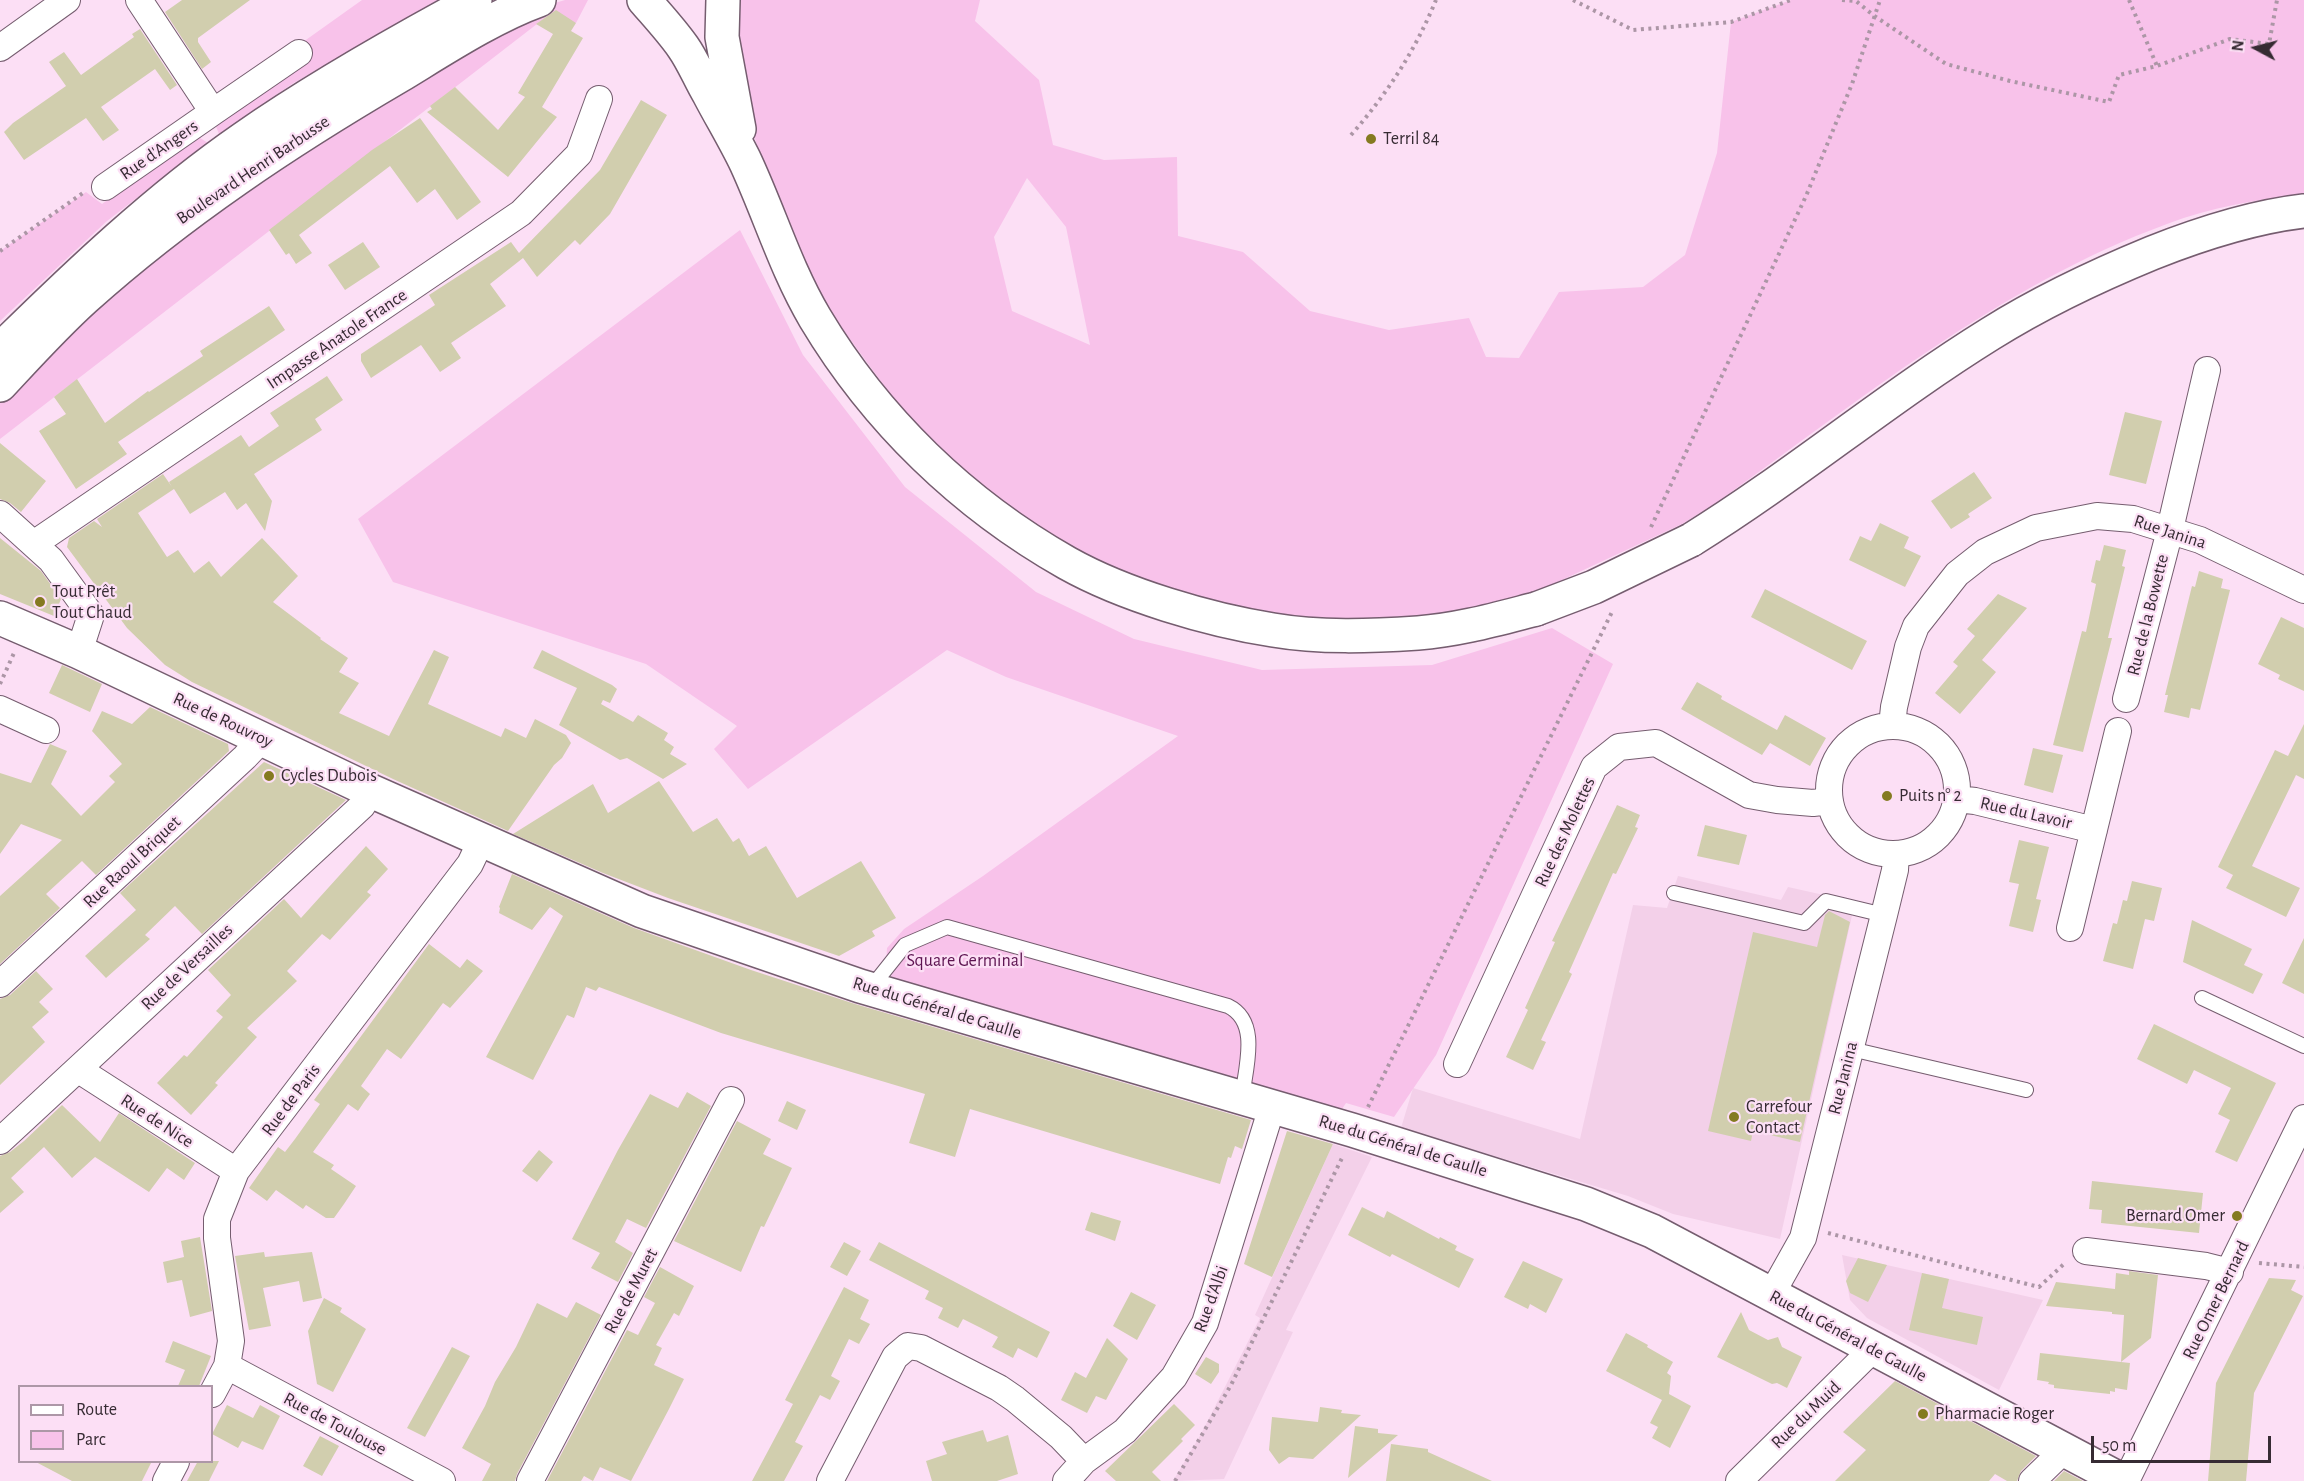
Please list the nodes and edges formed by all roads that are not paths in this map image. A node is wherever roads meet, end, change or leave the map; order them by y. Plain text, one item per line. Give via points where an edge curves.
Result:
1 (67, 0) edge
2 (139, 0) edge
3 (475, 0) edge
4 (539, 0) edge
5 (644, 0) edge
6 (653, 0) edge
7 (674, 0) edge
8 (723, 0) edge
9 (0, 48) edge
10 (299, 53) dead end
11 (599, 99) dead end
12 (213, 112) junction
13 (746, 163) junction
14 (105, 188) road end
15 (2304, 211) edge
16 (0, 350) edge
17 (2207, 370) dead end
18 (0, 385) edge
19 (0, 514) edge
20 (2169, 530) junction
21 (35, 543) junction
22 (2304, 590) edge
23 (0, 618) edge
24 (79, 652) junction
25 (2126, 699) dead end
26 (0, 709) edge
27 (1892, 726) junction
28 (46, 730) dead end
29 (2118, 731) dead end
30 (262, 739) junction
31 (371, 791) junction
32 (1957, 799) junction
33 (1830, 801) junction
34 (2094, 830) junction
35 (481, 841) junction
36 (1896, 854) junction
37 (1674, 893) dead end
38 (642, 911) joint
39 (1884, 915) junction
40 (2070, 928) dead end
41 (0, 984) edge
42 (870, 989) junction
43 (2202, 998) dead end
44 (2304, 1046) edge
45 (1851, 1049) junction
46 (1457, 1064) dead end
47 (79, 1070) junction
48 (2026, 1090) dead end
49 (1242, 1098) junction
50 (731, 1100) dead end
51 (1272, 1107) junction
52 (2304, 1118) edge
53 (0, 1141) edge
54 (236, 1172) junction
55 (2086, 1251) road end
56 (2230, 1272) junction
57 (1771, 1295) junction
58 (1873, 1349) junction
59 (227, 1366) junction
60 (213, 1392) edge
61 (2063, 1450) junction
62 (1084, 1461) junction
63 (175, 1463) edge
64 (166, 1481) edge
65 (442, 1481) edge
66 (530, 1481) edge
67 (830, 1481) edge
68 (1066, 1481) edge
69 (1739, 1481) edge
70 (2032, 1481) edge
71 (2124, 1481) edge

1 - 9 street
2 - 12 street
3 - 16 main road, Boulevard Henri Barbusse via 243,138 145,215
4 - 18 main road, Boulevard Henri Barbusse via 500,18 353,103 226,185 85,298
5 - 13 main road via 685,49
6 - 7 main road
8 - 13 main road via 722,37
10 - 12 street, Rue d'Angers
11 - 21 street, Impasse Anatole France via 579,154 521,213
12 - 14 street, Rue d'Angers
13 - 15 main road, bridge via 786,263 842,361 881,412 970,497 1070,564 1177,607 1276,631 1372,635 1477,625 1536,609 1594,587 1692,540 1751,503 1989,334 2042,303 2187,239 2236,224
17 - 20 street, Rue de la Bowette
19 - 21 street
20 - 22 street, Rue Janina via 2200,540
20 - 25 street, Rue de la Bowette
20 - 27 street, Rue Janina via 2133,519 2097,516 2036,528 1985,552 1957,574 1916,627 1908,647
21 - 24 street via 91,615
23 - 24 main road, Rue de Rouvroy
24 - 30 main road, Rue de Rouvroy
26 - 28 street
27 - 32 street via 1906,727 1934,740 1952,765
27 - 33 street via 1861,735 1839,756 1833,770
29 - 34 street, Rue du Lavoir
30 - 31 main road, Rue de Rouvroy
30 - 41 street, Rue Raoul Briquet
31 - 35 main road, Rue de Rouvroy
31 - 47 street, Rue de Versailles via 362,806 87,1058
32 - 34 street, Rue du Lavoir
32 - 36 street via 1938,836 1926,846
33 - 36 street via 1838,822 1853,840 1873,851
33 - 46 street, Rue des Molettes via 1812,803 1749,795 1656,743 1619,747 1594,767
34 - 40 street, Rue du Lavoir
35 - 38 main road, Rue de Rouvroy
35 - 54 street, Rue de Paris via 470,864
36 - 39 street, Rue Janina
37 - 39 lane via 1804,923 1826,901
38 - 42 main road, Rue du Général de Gaulle
39 - 45 street, Rue Janina
42 - 49 main road, Rue du Général de Gaulle
42 - 49 lane via 905,945 947,927 1228,1006 1236,1010 1247,1026 1249,1046
43 - 44 lane
45 - 48 lane
45 - 57 street, Rue Janina via 1803,1238
47 - 53 street, Rue de Versailles
47 - 54 street, Rue de Nice
49 - 51 main road, Rue du Général de Gaulle
50 - 66 street, Rue de Muret
51 - 57 main road, Rue du Général de Gaulle via 1586,1204 1652,1232
51 - 62 street, Rue d'Albi via 1205,1323 1174,1377 1125,1431
52 - 56 street, Rue Omer Bernard
54 - 59 street, Rue de Paris via 217,1219 231,1341
55 - 56 street
56 - 71 street, Rue Omer Bernard
57 - 58 main road, Rue du Général de Gaulle
58 - 61 main road, Rue du Général de Gaulle
58 - 69 street, Rue du Muid
59 - 60 street, Rue de Paris
59 - 65 street, Rue de Toulouse
61 - 70 street
61 - 71 main road, Rue du Général de Gaulle
62 - 67 street via 1061,1437 999,1388 921,1348 908,1346 895,1357
62 - 68 street, Rue d'Albi
63 - 64 street

